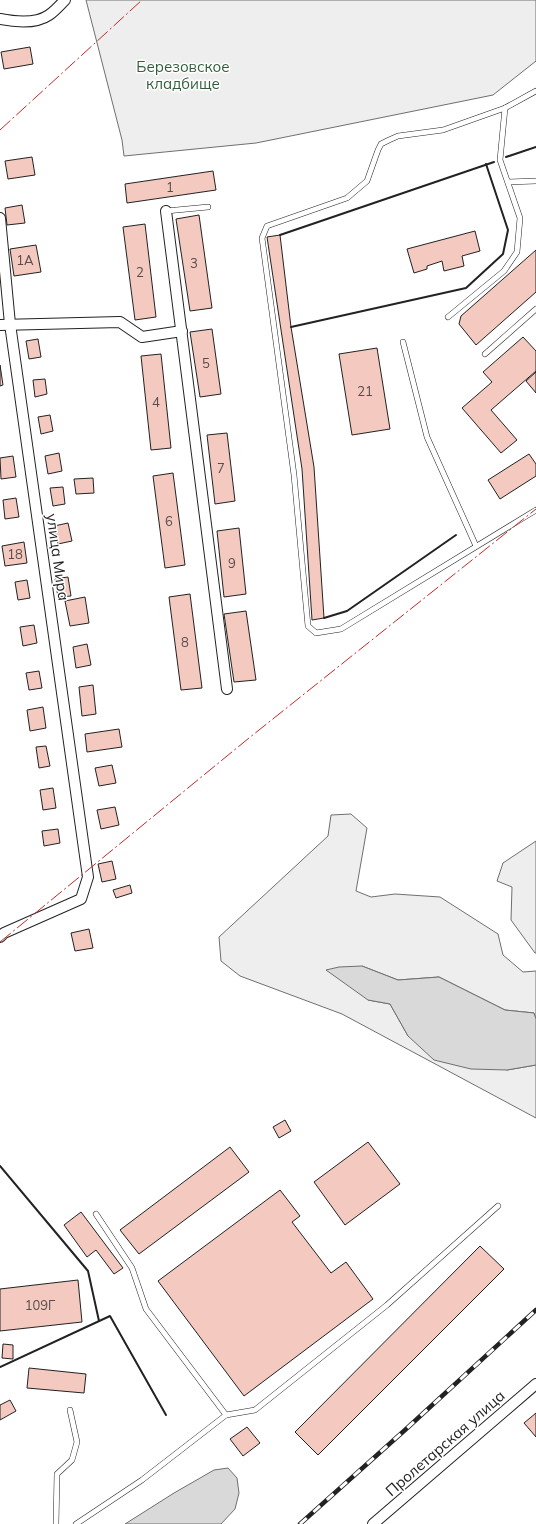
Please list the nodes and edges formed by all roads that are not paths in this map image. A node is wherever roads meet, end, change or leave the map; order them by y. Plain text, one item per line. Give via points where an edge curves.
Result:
1 (66, 0) edge
2 (0, 19) edge
3 (536, 91) edge
4 (505, 108) junction
5 (536, 181) edge
6 (508, 182) junction
7 (208, 207) dead end
8 (166, 211) joint
9 (0, 218) edge
10 (536, 309) edge
11 (448, 317) dead end
12 (5, 324) edge
13 (182, 331) junction
14 (403, 342) dead end
15 (485, 354) dead end
16 (536, 510) edge
17 (476, 546) junction
18 (227, 689) dead end
19 (0, 937) edge
20 (498, 1206) dead end
21 (96, 1214) dead end
22 (536, 1384) edge
23 (70, 1410) dead end
24 (226, 1415) junction
25 (56, 1524) edge
26 (76, 1524) edge
27 (373, 1524) edge

1 - 2 street via 49,15 37,20
3 - 4 lane
4 - 6 lane via 500,160
4 - 17 lane via 443,130 398,136 388,140 381,144 368,180 362,187 347,198 267,226 262,238 294,475 308,626 316,633 341,629
5 - 6 lane
6 - 11 lane via 520,218 517,252 504,271
7 - 8 lane
8 - 13 street
9 - 12 street, улица Мира
10 - 15 lane
12 - 13 street via 120,322 142,337
12 - 19 street, улица Мира via 88,877 80,899
13 - 18 street
14 - 17 lane via 427,437
16 - 17 lane
20 - 24 lane via 387,1305 255,1410
21 - 24 lane via 132,1268 146,1309
22 - 27 street, Пролетарская улица
23 - 25 lane via 77,1442 72,1460 57,1474
24 - 26 lane via 142,1480

